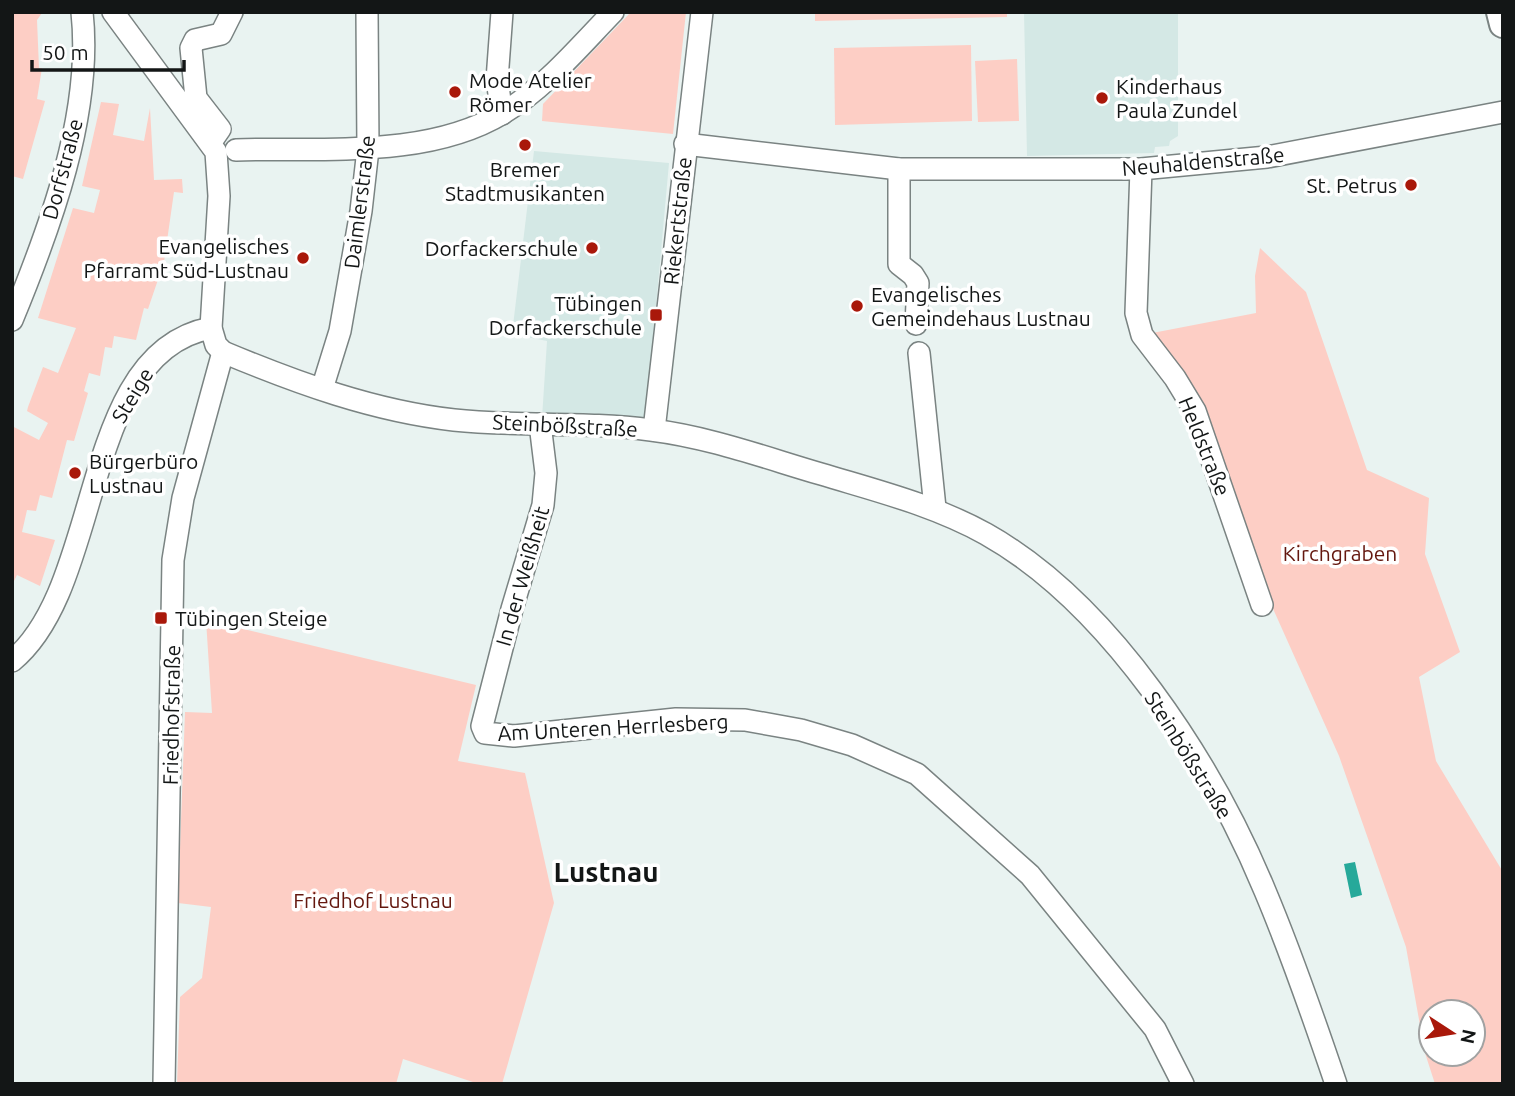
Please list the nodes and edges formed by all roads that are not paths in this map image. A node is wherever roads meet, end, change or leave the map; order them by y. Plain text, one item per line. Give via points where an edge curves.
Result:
1 (82, 12) edge
2 (113, 12) edge
3 (232, 12) edge
4 (367, 12) edge
5 (502, 12) edge
6 (613, 12) edge
7 (702, 12) edge
8 (1500, 12) edge
9 (1503, 24) edge
10 (1503, 113) edge
11 (502, 114) junction
12 (211, 142) junction
13 (685, 144) junction
14 (368, 149) junction
15 (236, 150) dead end
16 (898, 169) junction
17 (1141, 169) junction
18 (12, 320) edge
19 (916, 324) dead end
20 (211, 328) junction
21 (223, 352) junction
22 (919, 352) dead end
23 (322, 389) junction
24 (540, 424) junction
25 (654, 430) junction
26 (935, 508) junction
27 (1262, 605) dead end
28 (12, 661) edge
29 (482, 726) joint
30 (164, 1084) edge
31 (1183, 1084) edge
32 (1336, 1084) edge

1 - 18 street, Dorfstraße via 83,72 77,118 29,280
2 - 12 street
3 - 12 street via 221,34 195,40 191,48 197,98 220,130
4 - 14 street, Daimlerstraße
5 - 11 street via 497,80
6 - 11 street via 537,87
7 - 13 street, Riekertstraße
8 - 9 street
10 - 17 street, Neuhaldenstraße via 1256,159
11 - 14 street via 457,132
12 - 20 street via 218,161 219,196
13 - 16 street, Neuhaldenstraße
13 - 25 street, Riekertstraße
14 - 15 street
14 - 23 street, Daimlerstraße via 340,331
16 - 17 street, Neuhaldenstraße
16 - 19 street via 899,264 918,283
17 - 27 street, Heldstraße via 1136,313 1142,335 1195,411
20 - 21 street
20 - 28 street, Steige via 172,344 132,388 114,421 77,545 47,619
21 - 23 street, Steinbößstraße
21 - 30 street, Friedhofstraße via 183,498 173,560
22 - 26 street
23 - 24 street, Steinbößstraße via 428,416
24 - 25 street, Steinbößstraße
24 - 29 street, In der Weißheit via 546,473 543,505
25 - 26 street, Steinbößstraße via 761,456
26 - 32 street, Steinbößstraße via 1031,564 1080,607 1100,625 1165,711 1264,888
29 - 31 street, Am Unteren Herrlesberg via 485,733 514,736 676,719 745,720 852,745 917,774 1030,875 1155,1029

